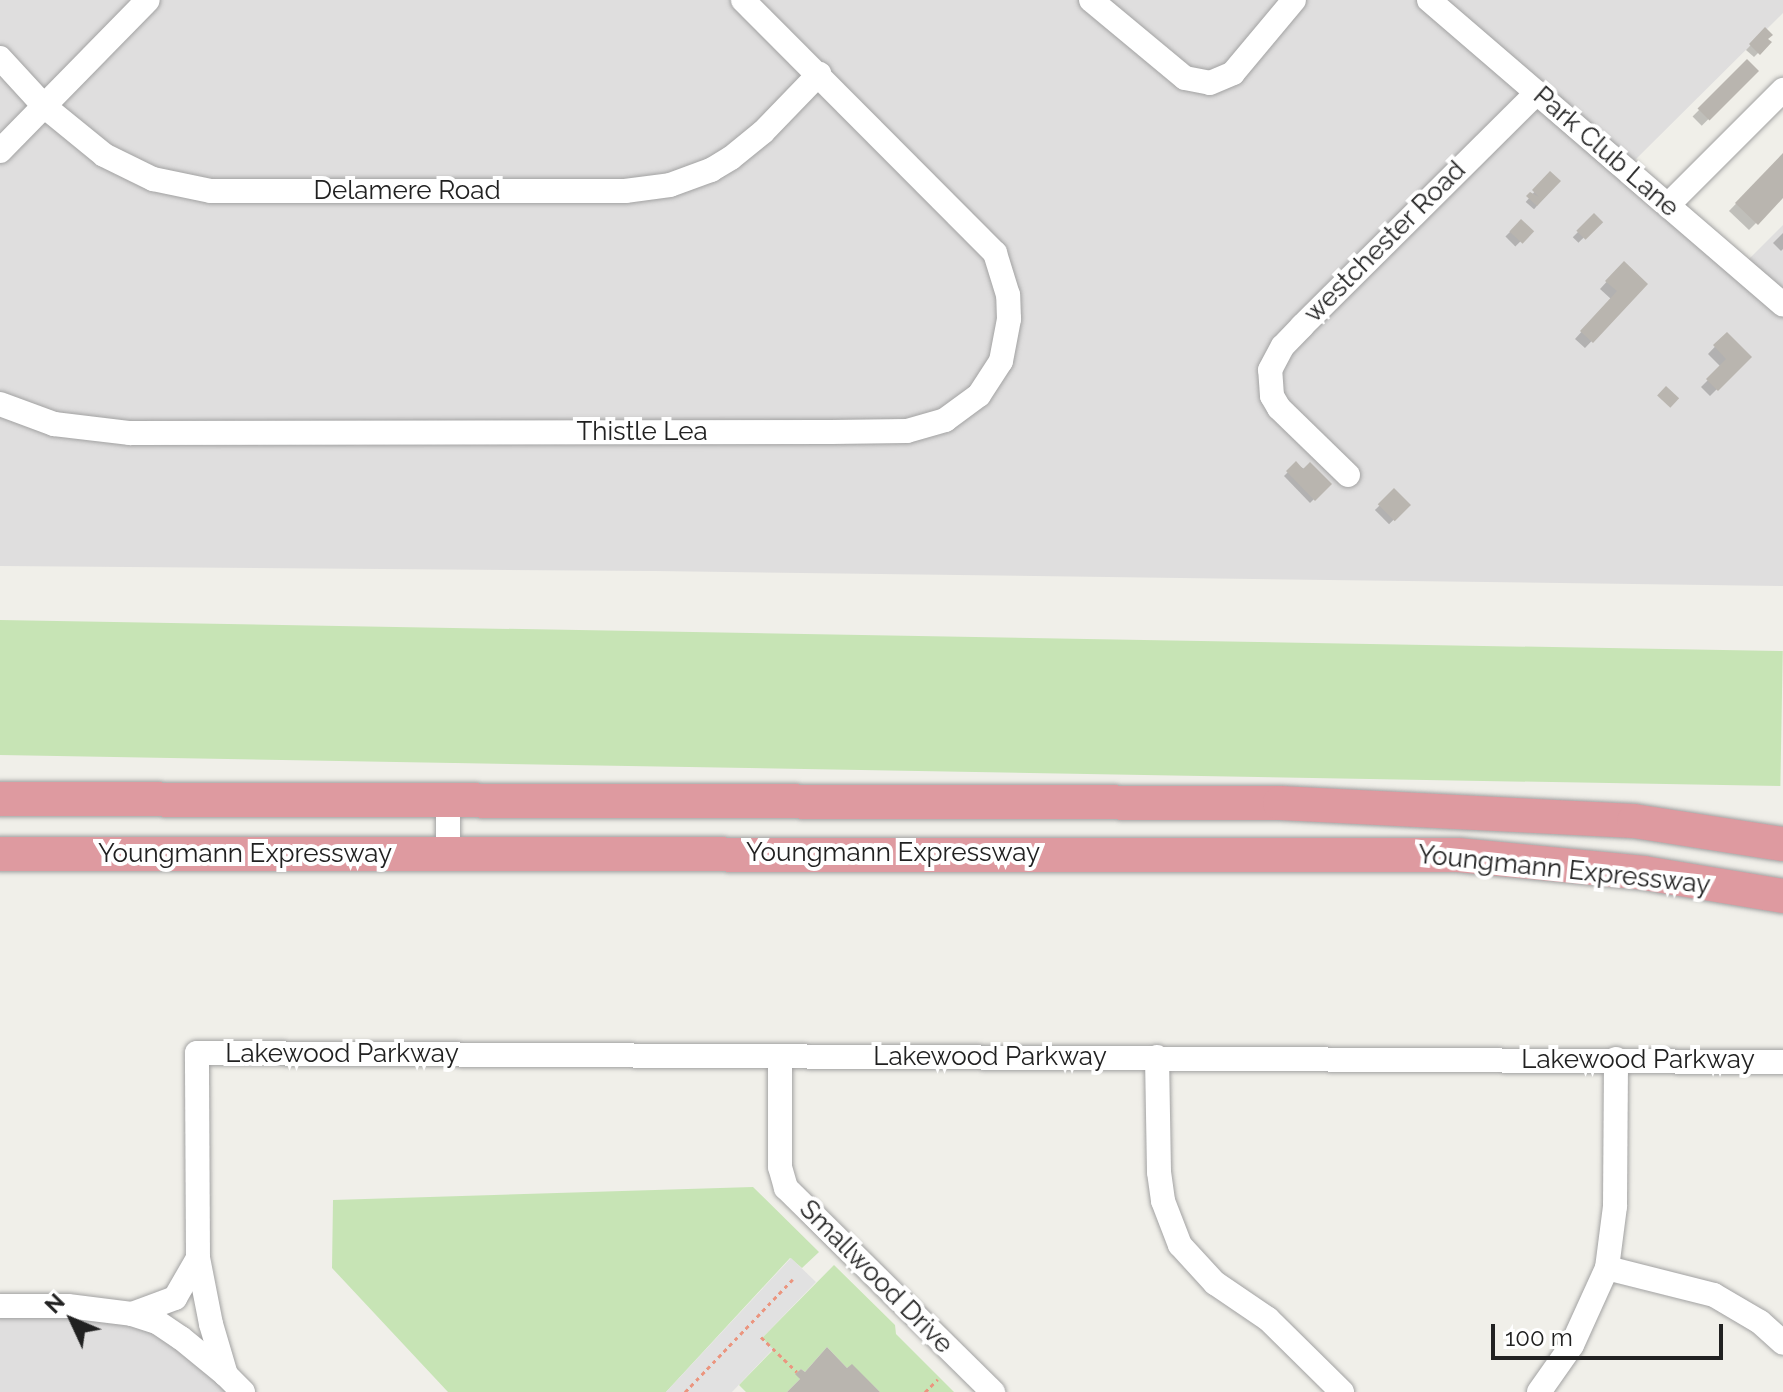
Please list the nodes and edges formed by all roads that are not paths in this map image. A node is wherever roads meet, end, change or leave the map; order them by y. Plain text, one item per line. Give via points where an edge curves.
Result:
1 (148, 0) edge
2 (743, 0) edge
3 (1091, 0) edge
4 (1294, 0) edge
5 (1429, 0) edge
6 (1456, 8) edge
7 (0, 58) edge
8 (819, 74) junction
9 (1783, 90) edge
10 (1537, 93) junction
11 (44, 106) junction
12 (0, 151) edge
13 (1668, 205) junction
14 (1783, 305) edge
15 (0, 404) edge
16 (1348, 475) dead end
17 (0, 799) edge
18 (448, 801) junction
19 (1783, 844) edge
20 (0, 854) edge
21 (448, 854) junction
22 (1783, 896) edge
23 (780, 1056) junction
24 (1157, 1057) junction
25 (1616, 1059) junction
26 (1783, 1062) edge
27 (198, 1258) junction
28 (1607, 1268) junction
29 (0, 1306) edge
30 (132, 1314) junction
31 (1783, 1343) edge
32 (234, 1384) edge
33 (993, 1392) edge
34 (1342, 1392) edge
35 (1539, 1392) edge

1 - 11 street
2 - 8 street, Thistle Lea
3 - 4 street via 1185,78 1210,83 1233,73
5 - 6 street, Park Club Lane
6 - 10 street, Park Club Lane
7 - 11 street, Delamere Road
8 - 11 street, Delamere Road via 731,158 694,178 647,190 181,187 104,155
8 - 15 street, Thistle Lea via 995,253 1008,295 1007,339 992,379 963,408 926,427 831,432 130,433 54,424
9 - 13 street
10 - 13 street, Park Club Lane
10 - 16 street, westchester Road via 1283,346 1270,370 1272,396 1279,408
11 - 12 street
13 - 14 street, Park Club Lane
17 - 18 highway, Youngmann Expressway
18 - 19 highway, Youngmann Expressway via 1280,803 1634,821
18 - 21 street
20 - 21 highway, Youngmann Expressway
21 - 22 highway, Youngmann Expressway via 1458,855 1644,873
23 - 24 street, Lakewood Parkway
23 - 27 street, Lakewood Parkway via 197,1053
23 - 33 street, Smallwood Drive via 780,1167 786,1188
24 - 25 street, Lakewood Parkway
24 - 34 street via 1161,1187 1180,1245 1215,1283 1268,1319
25 - 26 street, Lakewood Parkway
25 - 28 street via 1615,1206
27 - 30 street via 175,1298
27 - 32 street via 211,1324
28 - 31 street via 1714,1295 1760,1322
28 - 35 street via 1572,1345
29 - 30 street
30 - 32 street via 181,1338

